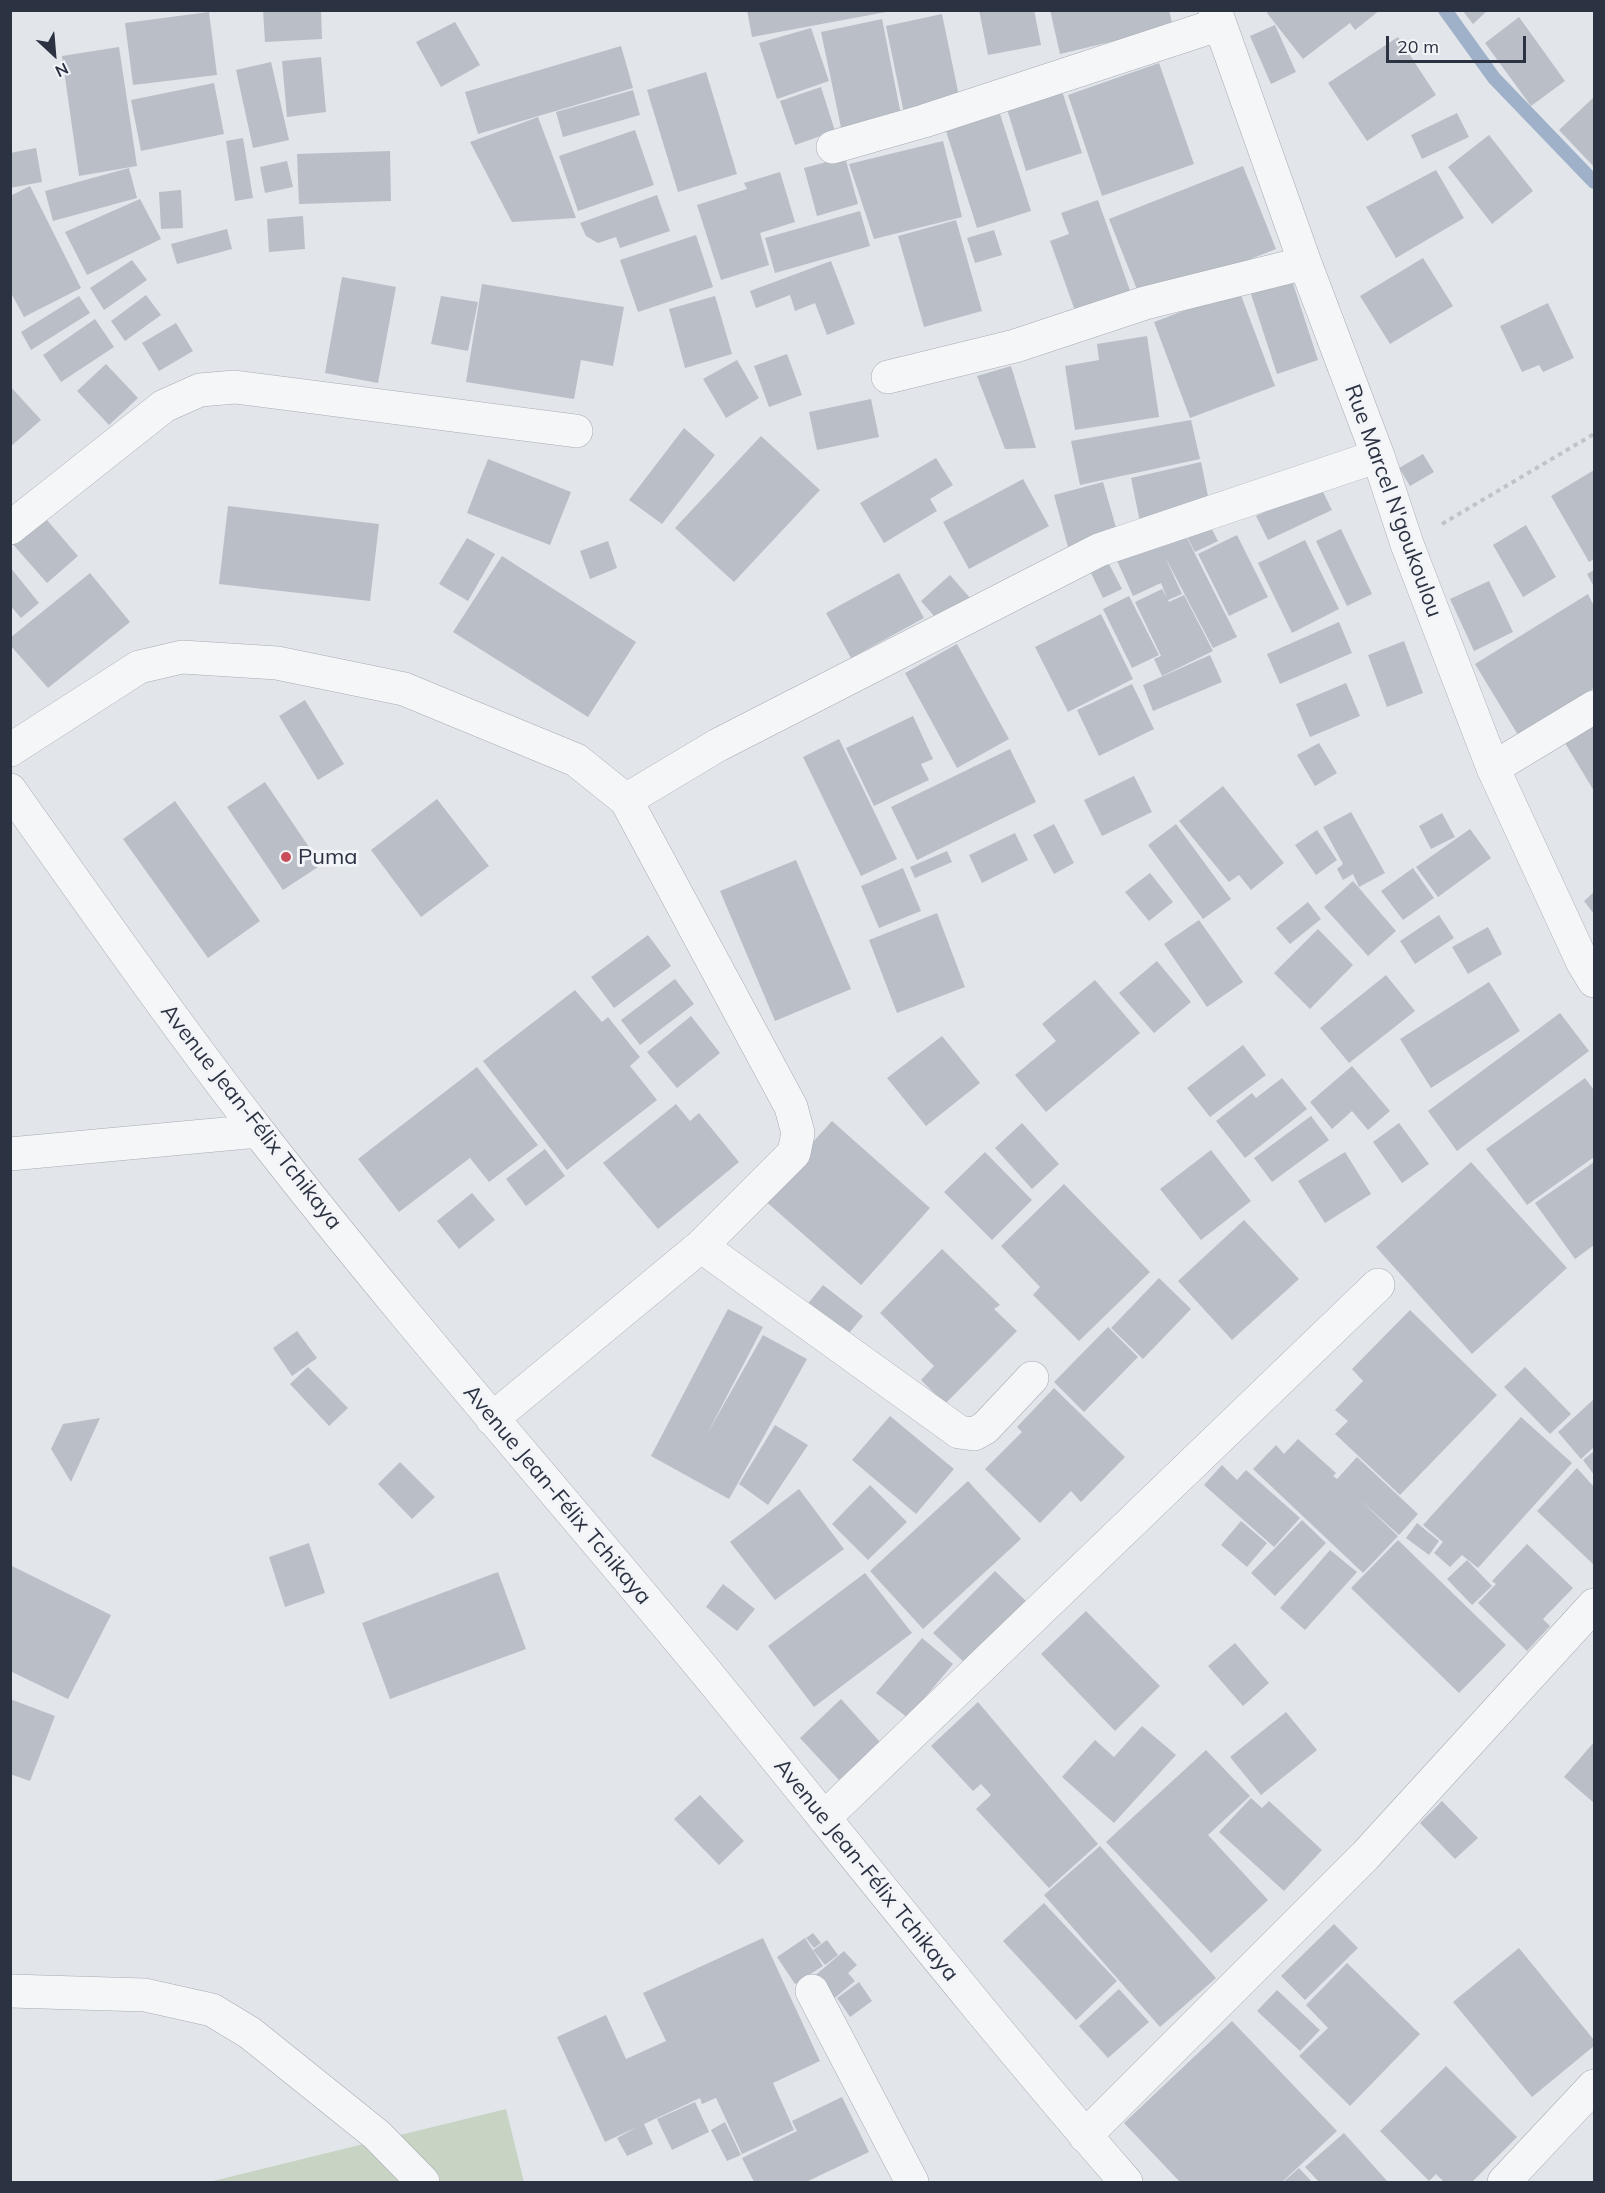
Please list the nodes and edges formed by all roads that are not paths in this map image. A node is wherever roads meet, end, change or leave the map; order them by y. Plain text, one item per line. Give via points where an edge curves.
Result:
1 (1218, 17) edge
2 (833, 147) dead end
3 (1305, 263) junction
4 (888, 377) dead end
5 (576, 431) dead end
6 (1378, 456) junction
7 (10, 528) edge
8 (1594, 707) edge
9 (10, 750) edge
10 (1493, 768) junction
11 (10, 790) edge
12 (626, 800) junction
13 (1594, 981) edge
14 (258, 1131) junction
15 (10, 1154) edge
16 (701, 1246) junction
17 (1378, 1285) dead end
18 (1032, 1378) dead end
19 (492, 1419) junction
20 (1594, 1605) edge
21 (824, 1818) junction
22 (10, 1991) edge
23 (812, 1991) dead end
24 (1594, 2086) edge
25 (1085, 2136) junction
26 (423, 2182) edge
27 (912, 2182) edge
28 (1126, 2182) edge
29 (1504, 2182) edge

1 - 2 street via 924,121
1 - 3 street, Rue Marcel N'goukoulou
3 - 4 street via 1145,303 1015,346
3 - 6 street, Rue Marcel N'goukoulou
5 - 7 street via 235,387 200,390 164,406
6 - 10 street, Rue Marcel N'goukoulou via 1407,544
6 - 12 street via 1099,550 718,745
8 - 10 street
9 - 12 street via 139,667 182,657 277,663 404,689 576,760
10 - 13 street, Rue Marcel N'goukoulou via 1582,963
11 - 14 street, Avenue Jean-Félix Tchikaya
12 - 16 street via 791,1107 798,1133 794,1153
14 - 15 street
14 - 19 street, Avenue Jean-Félix Tchikaya
16 - 18 street via 959,1432 974,1434 985,1428
16 - 19 street
17 - 21 street
19 - 21 street, Avenue Jean-Félix Tchikaya
20 - 25 street via 1365,1856
21 - 25 street, Avenue Jean-Félix Tchikaya
22 - 26 street via 145,1995 212,2010 250,2032 377,2135
23 - 27 street
24 - 29 street
25 - 28 street, Avenue Jean-Félix Tchikaya

